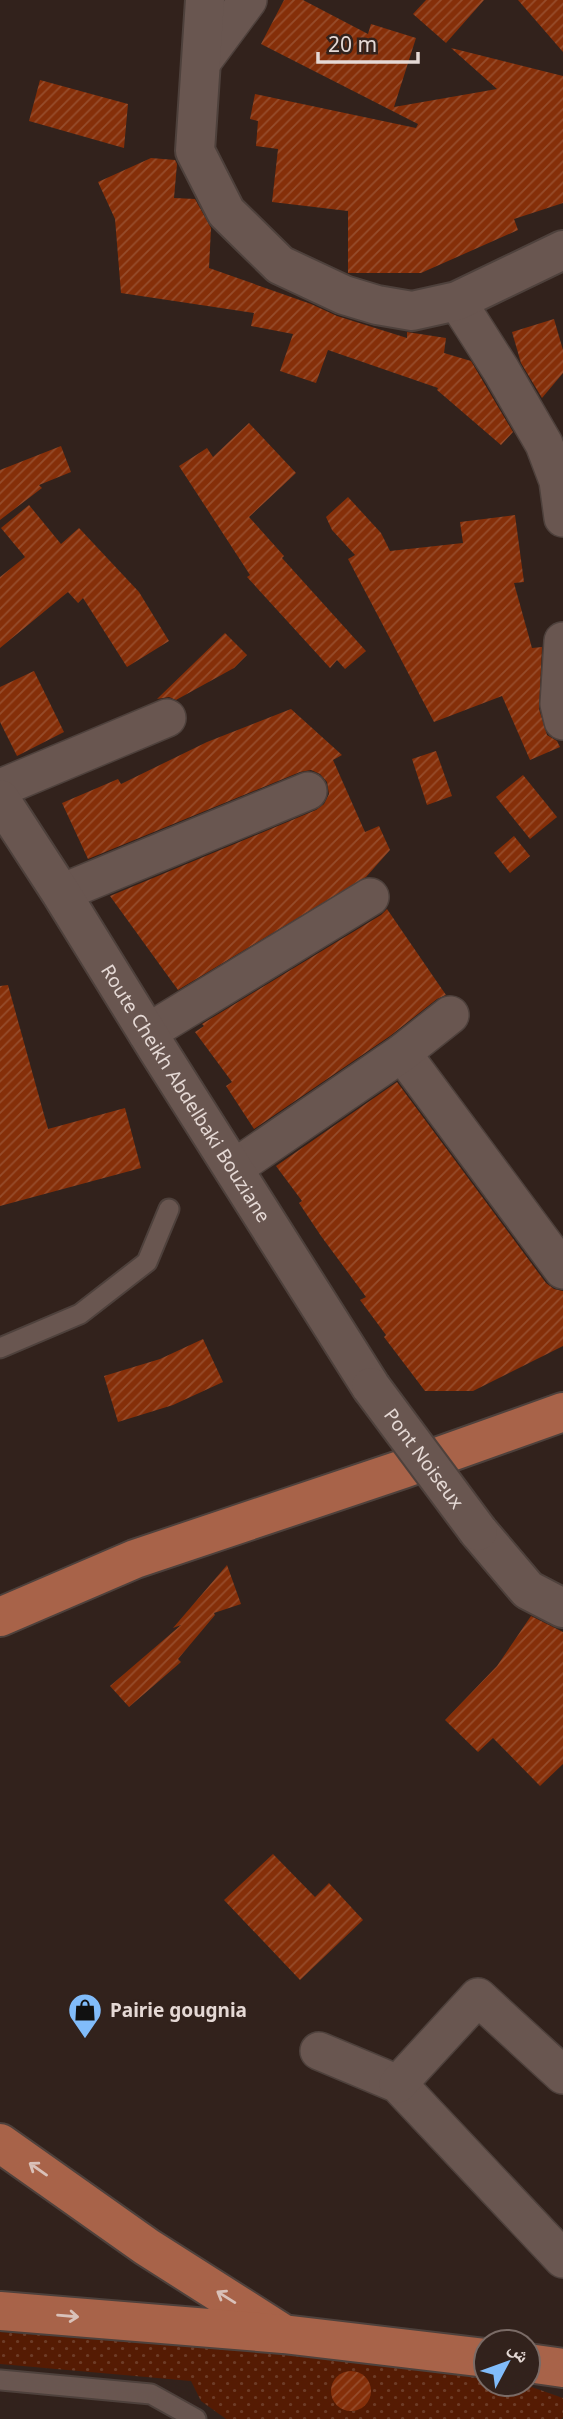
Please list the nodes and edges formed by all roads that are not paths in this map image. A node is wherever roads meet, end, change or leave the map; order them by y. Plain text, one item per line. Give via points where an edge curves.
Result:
1 (205, 0) edge
2 (248, 0) edge
3 (202, 62) junction
4 (563, 250) edge
5 (457, 302) junction
6 (563, 518) edge
7 (563, 641) edge
8 (167, 718) dead end
9 (563, 721) edge
10 (0, 788) edge
11 (308, 791) dead end
12 (0, 799) edge
13 (61, 893) junction
14 (370, 897) dead end
15 (450, 1015) dead end
16 (147, 1033) junction
17 (402, 1053) junction
18 (233, 1169) junction
19 (169, 1209) dead end
20 (563, 1270) edge
21 (0, 1348) edge
22 (371, 1387) joint
23 (563, 1412) edge
24 (563, 1608) edge
25 (0, 1617) edge
26 (319, 2051) dead end
27 (563, 2075) edge
28 (398, 2084) junction
29 (0, 2143) edge
30 (563, 2259) edge
31 (0, 2311) edge
32 (284, 2334) junction
33 (472, 2356) edge
34 (542, 2365) edge
35 (563, 2368) edge
36 (0, 2380) edge
37 (196, 2419) edge

1 - 3 street
2 - 3 street
3 - 5 street via 195,151 226,212 279,265 377,305 412,311
4 - 5 street
5 - 6 street via 544,444 558,481
7 - 9 street via 559,704
8 - 10 street
11 - 13 street
12 - 13 street, Route Cheikh Abdelbaki Bouziane
13 - 16 street, Route Cheikh Abdelbaki Bouziane
14 - 16 street
15 - 17 street
16 - 18 street, Route Cheikh Abdelbaki Bouziane
17 - 18 street
17 - 20 street
18 - 22 street, Route Cheikh Abdelbaki Bouziane
19 - 21 lane via 147,1262 80,1314
22 - 24 street, Pont Noiseux, bridge via 528,1590
23 - 25 main road via 135,1559
26 - 28 street
27 - 28 street via 478,1997
28 - 30 street
32 -> 29 main road via 147,2247
31 -> 32 main road
32 - 33 main road
34 - 35 main road
36 - 37 lane via 151,2394

